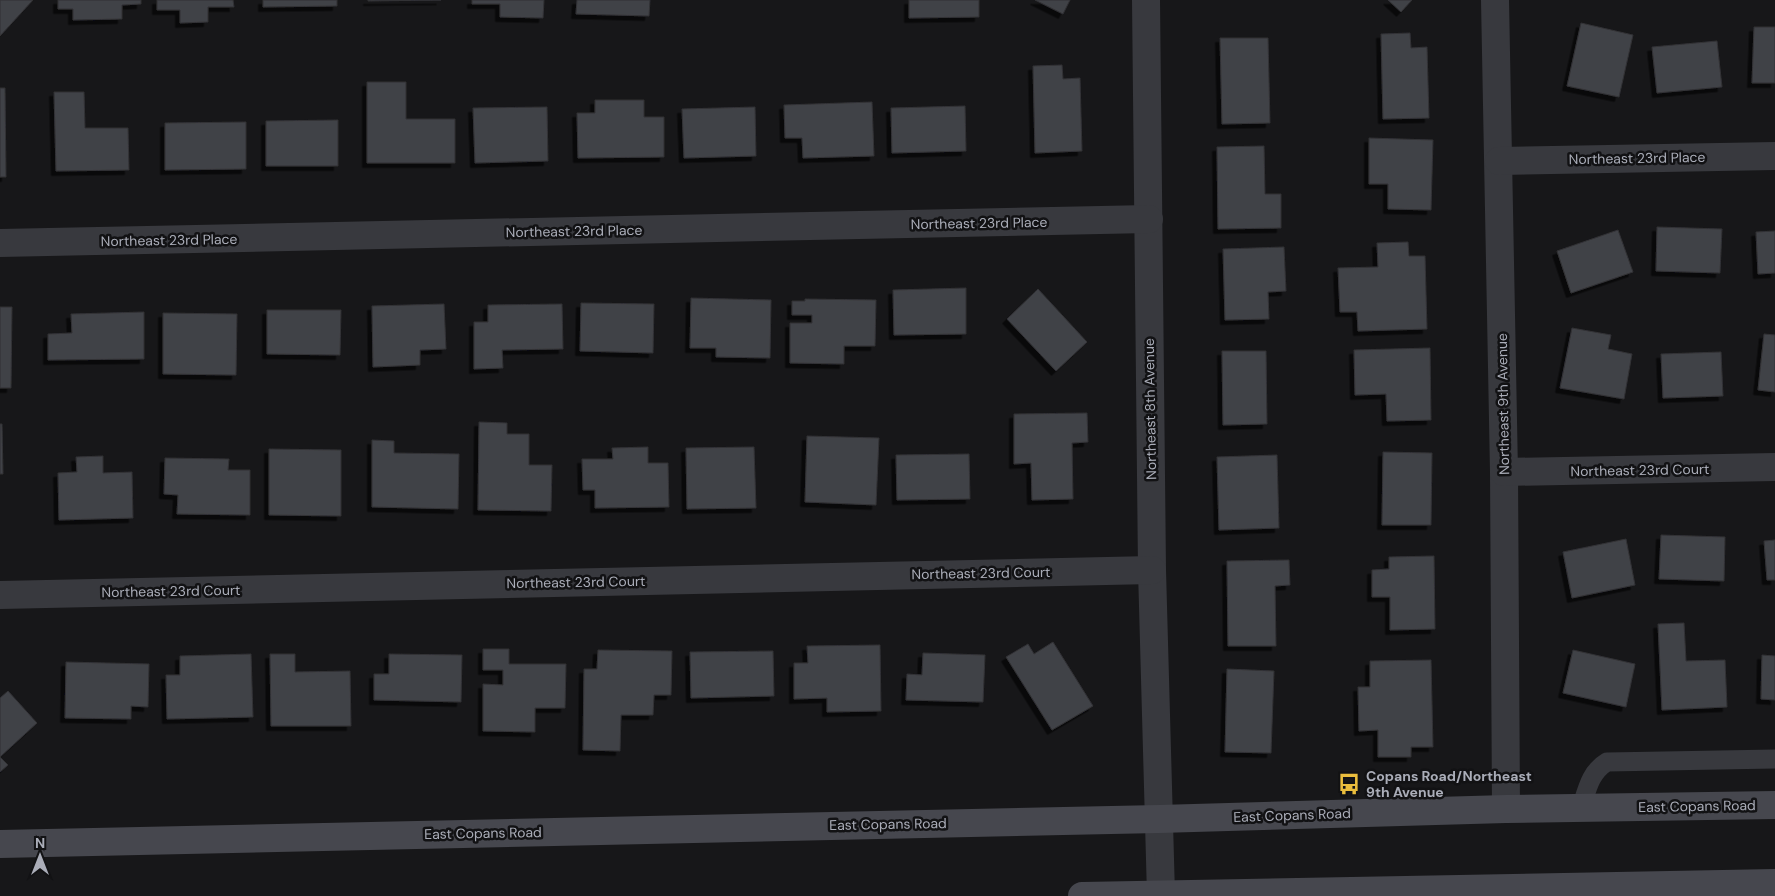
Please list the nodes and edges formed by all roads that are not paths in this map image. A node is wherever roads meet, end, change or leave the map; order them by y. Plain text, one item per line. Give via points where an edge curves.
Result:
1 (1146, 0) edge
2 (1495, 0) edge
3 (1775, 156) edge
4 (1499, 161) junction
5 (1149, 219) junction
6 (0, 243) edge
7 (1775, 467) edge
8 (1504, 472) junction
9 (1152, 570) junction
10 (0, 595) edge
11 (1775, 759) edge
12 (1775, 805) edge
13 (1580, 808) junction
14 (1506, 809) junction
15 (1159, 818) junction
16 (0, 844) edge
17 (1775, 883) edge
18 (1161, 894) junction
19 (1082, 896) edge

1 - 5 street, Northeast 8th Avenue
2 - 4 street, Northeast 9th Avenue
3 - 4 street, Northeast 23rd Place
4 - 8 street, Northeast 9th Avenue
5 - 6 street, Northeast 23rd Place
5 - 9 street, Northeast 8th Avenue
7 - 8 street, Northeast 23rd Court
8 - 14 street, Northeast 9th Avenue
9 - 10 street, Northeast 23rd Court
9 - 15 street, Northeast 8th Avenue
11 - 13 lane via 1607,762 1593,773
12 - 13 main road, East Copans Road
13 - 14 main road, East Copans Road
14 - 15 main road, East Copans Road
15 - 16 main road, East Copans Road
15 - 18 street, Northeast 8th Avenue
17 - 18 main road
18 - 19 main road

